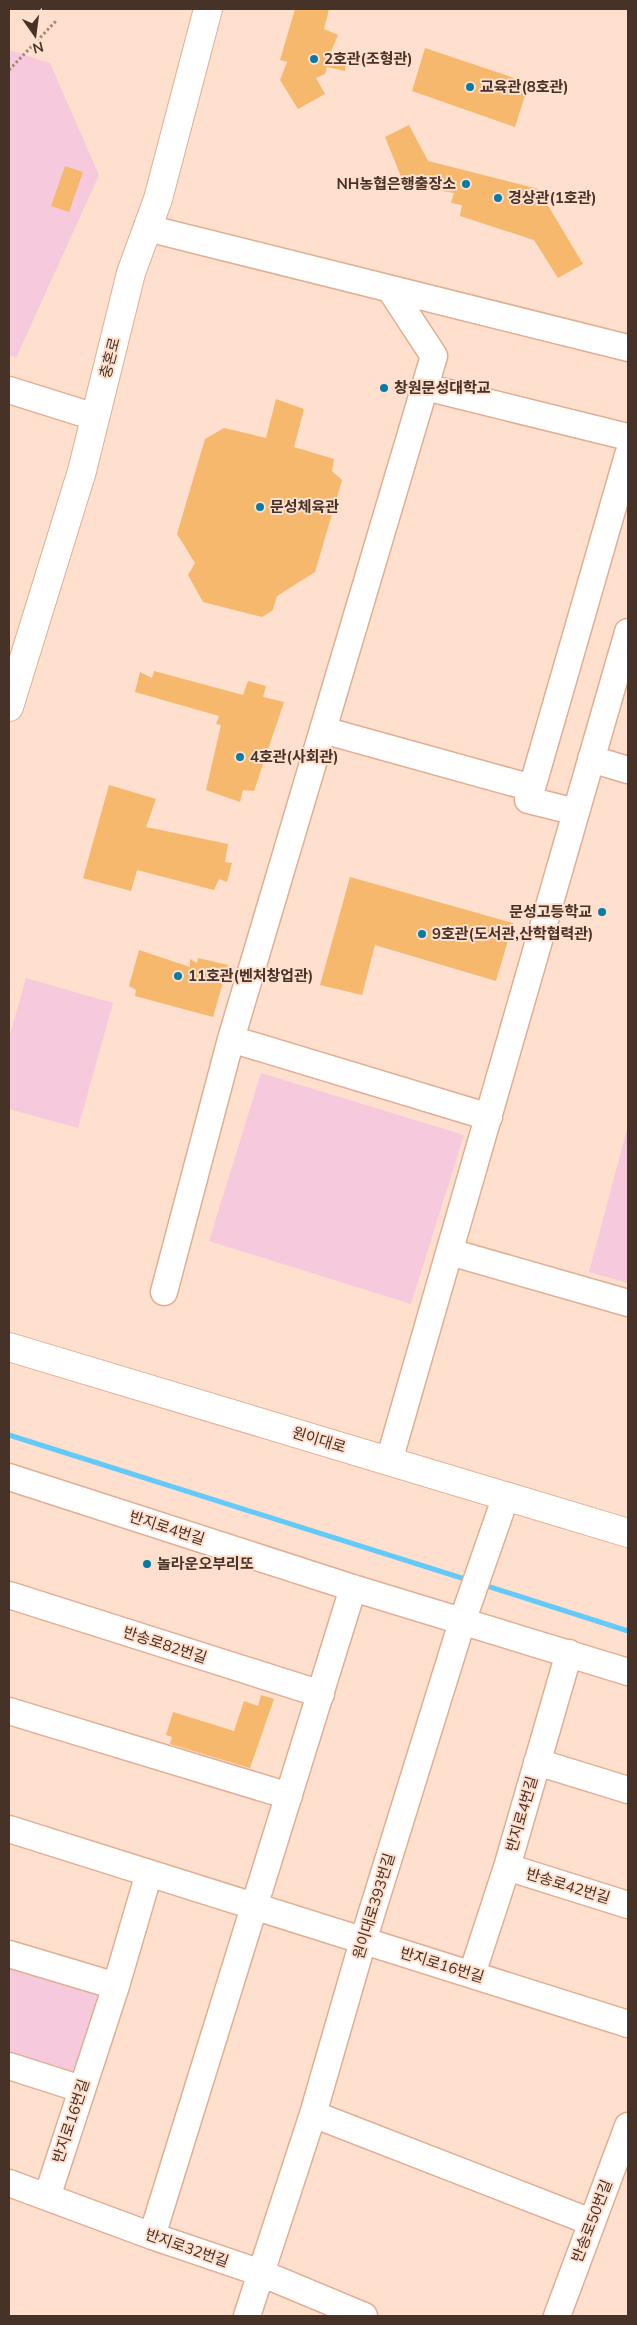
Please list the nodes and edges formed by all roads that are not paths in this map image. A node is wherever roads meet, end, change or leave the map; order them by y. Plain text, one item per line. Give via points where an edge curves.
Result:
1 (208, 9) edge
2 (147, 228) junction
3 (390, 289) junction
4 (628, 348) edge
5 (425, 387) junction
6 (9, 390) edge
7 (95, 417) junction
8 (628, 437) edge
9 (628, 455) edge
10 (628, 632) edge
11 (9, 706) edge
12 (323, 730) junction
13 (591, 759) junction
14 (628, 770) edge
15 (532, 788) junction
16 (576, 812) junction
17 (231, 1039) junction
18 (488, 1117) junction
19 (450, 1252) junction
20 (164, 1292) dead end
21 (628, 1303) edge
22 (9, 1347) edge
23 (389, 1461) junction
24 (9, 1477) edge
25 (506, 1496) junction
26 (628, 1533) edge
27 (353, 1588) junction
28 (9, 1596) edge
29 (462, 1622) junction
30 (570, 1653) junction
31 (628, 1672) edge
32 (321, 1694) junction
33 (9, 1711) edge
34 (538, 1762) junction
35 (628, 1790) edge
36 (289, 1796) junction
37 (9, 1829) edge
38 (507, 1867) junction
39 (149, 1873) junction
40 (628, 1905) edge
41 (255, 1906) junction
42 (363, 1941) junction
43 (9, 1954) edge
44 (472, 1974) junction
45 (116, 1986) junction
46 (628, 2024) edge
47 (9, 2066) edge
48 (81, 2089) junction
49 (313, 2114) junction
50 (628, 2126) edge
51 (9, 2183) edge
52 (47, 2198) junction
53 (591, 2222) junction
54 (152, 2236) junction
55 (261, 2273) junction
56 (247, 2316) edge
57 (364, 2316) edge
58 (557, 2316) edge

1 - 2 main road, 충혼로 via 158,199
2 - 3 street
2 - 7 main road, 충혼로 via 131,273
3 - 4 street
3 - 5 street via 434,356
5 - 8 street
5 - 12 street
6 - 7 street
7 - 11 main road, 충혼로 via 82,472
9 - 15 street
10 - 13 street
12 - 15 street
12 - 17 street
13 - 14 street
13 - 16 street
15 - 16 street via 528,800
16 - 18 street
17 - 18 street
17 - 20 street
18 - 19 street
19 - 21 street
19 - 23 street
22 - 23 main road, 원이대로
23 - 25 main road, 원이대로
24 - 27 street, 반지로4번길
25 - 26 main road, 원이대로
25 - 29 street, 원이대로393번길
27 - 29 street, 반지로4번길
27 - 32 street
28 - 32 street, 반송로82번길
29 - 30 street, 반지로4번길
29 - 42 street, 원이대로393번길
30 - 31 street, 반지로4번길
30 - 34 street, 반지로4번길
32 - 36 street
33 - 36 street
34 - 35 street
34 - 38 street, 반지로4번길
36 - 41 street
37 - 39 street, 반지로16번길
38 - 40 street, 반송로42번길
38 - 44 street, 반지로4번길
39 - 41 street, 반지로16번길
39 - 45 street, 반지로16번길
41 - 42 street, 반지로16번길
41 - 54 street
42 - 44 street, 반지로16번길
42 - 49 street, 원이대로393번길
43 - 45 street
44 - 46 street, 반지로16번길
45 - 48 street, 반지로16번길
47 - 48 street
48 - 52 street, 반지로16번길
49 - 53 street
49 - 55 street, 원이대로393번길
50 - 53 street, 반송로50번길
51 - 52 street, 반지로32번길
52 - 54 street, 반지로32번길
53 - 58 street, 반송로50번길
54 - 55 street, 반지로32번길
55 - 56 street, 원이대로393번길
55 - 57 street, 반지로32번길

